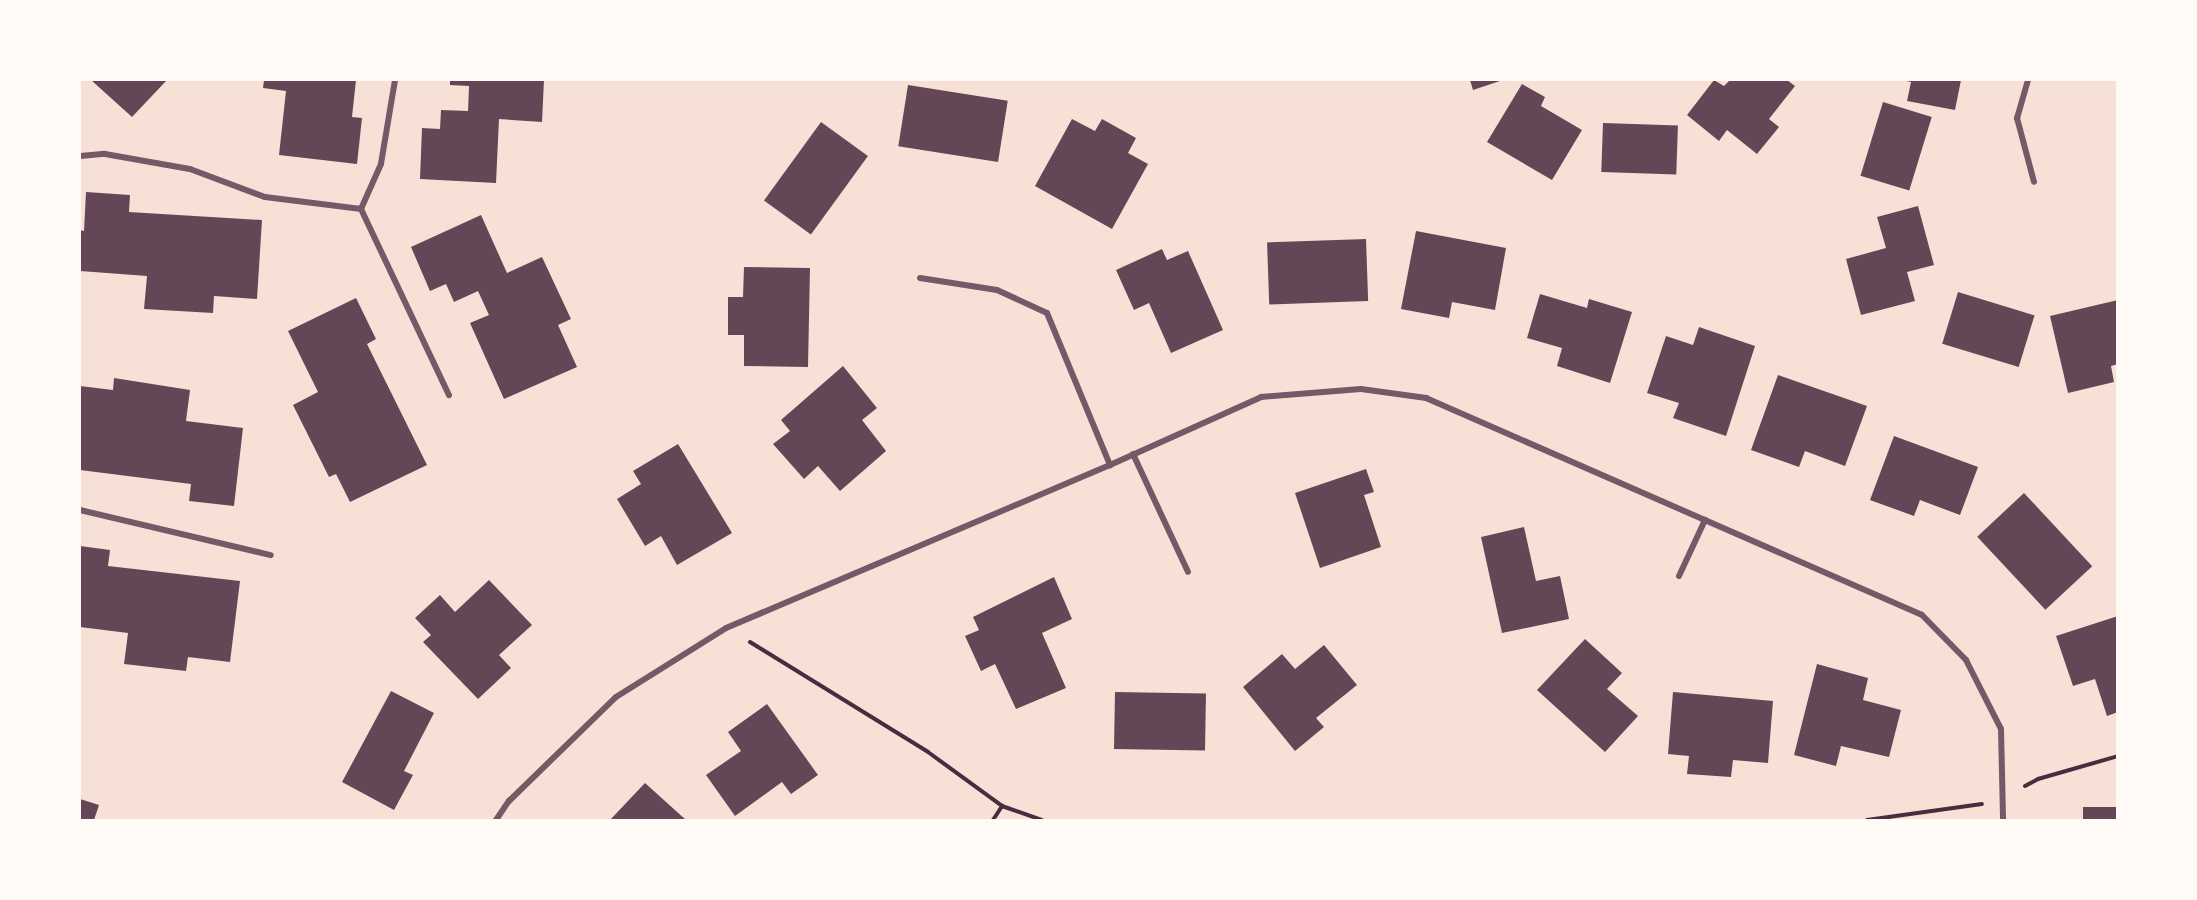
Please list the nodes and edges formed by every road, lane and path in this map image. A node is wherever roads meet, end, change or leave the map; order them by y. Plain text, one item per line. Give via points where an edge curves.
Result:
1 (395, 80) edge
2 (2028, 80) edge
3 (80, 156) edge
4 (2034, 182) dead end
5 (361, 209) junction
6 (920, 278) dead end
7 (449, 395) dead end
8 (1133, 454) junction
9 (1110, 465) junction
10 (80, 510) edge
11 (1705, 520) junction
12 (271, 555) dead end
13 (1188, 572) dead end
14 (1678, 576) dead end
15 (726, 628) junction
16 (2118, 756) edge
17 (2003, 799) junction
18 (1002, 807) junction
19 (496, 820) edge
20 (993, 820) edge
21 (1042, 820) edge
22 (1867, 820) edge
23 (2003, 820) edge

1 - 5 street via 381,164
2 - 4 street via 2018,118
3 - 5 street via 105,154 190,169 265,196
5 - 7 street
6 - 9 street via 997,290 1047,313
8 - 9 street
8 - 11 street via 1261,397 1361,389 1426,398
8 - 13 street
9 - 15 street
10 - 12 street
11 - 14 street
11 - 17 street via 1922,615 1966,660 2001,729
15 - 18 path via 928,752
15 - 19 street via 616,697 509,801
16 - 17 path via 2038,778
17 - 22 path
17 - 23 street
18 - 20 path
18 - 21 path

